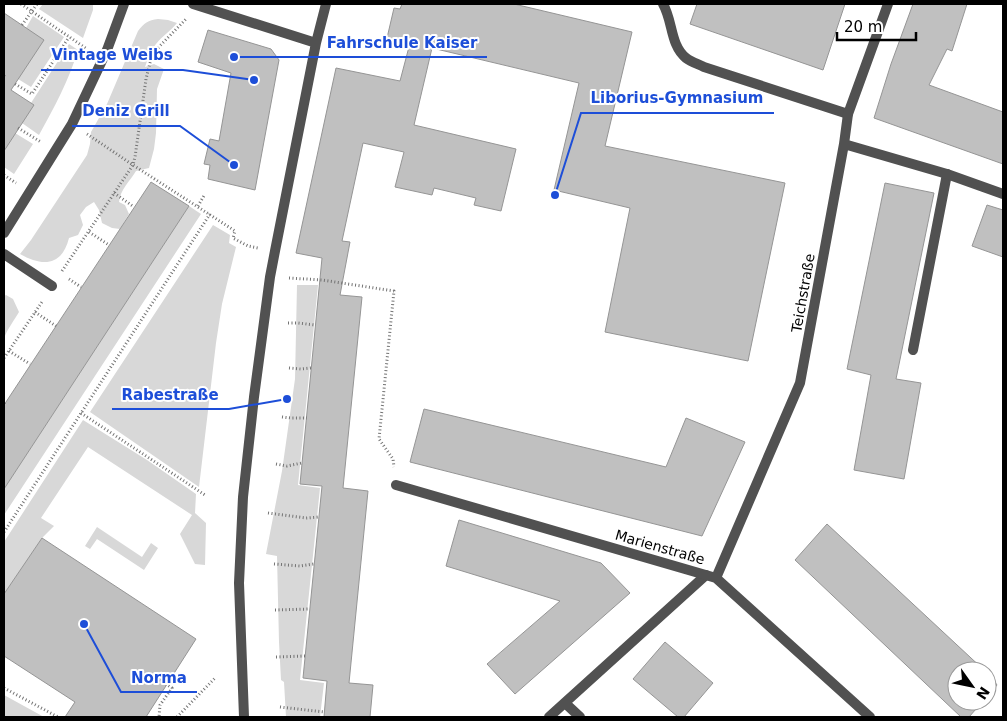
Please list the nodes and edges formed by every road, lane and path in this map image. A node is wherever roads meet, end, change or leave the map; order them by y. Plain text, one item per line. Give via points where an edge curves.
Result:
1 (21, 4) edge
2 (37, 4) edge
3 (124, 4) edge
4 (195, 4) edge
5 (326, 4) edge
6 (663, 4) edge
7 (888, 4) edge
8 (32, 11) junction
9 (22, 25) dead end
10 (69, 37) junction
11 (316, 43) junction
12 (102, 59) junction
13 (15, 84) dead end
14 (848, 114) junction
15 (72, 124) junction
16 (18, 128) dead end
17 (844, 144) junction
18 (55, 151) junction
19 (133, 165) junction
20 (947, 174) junction
21 (114, 193) junction
22 (205, 194) dead end
23 (1003, 194) edge
24 (198, 206) junction
25 (134, 207) dead end
26 (210, 214) junction
27 (89, 231) junction
28 (4, 234) edge
29 (109, 245) dead end
30 (275, 251) junction
31 (4, 254) edge
32 (270, 277) junction
33 (52, 286) junction
34 (35, 312) junction
35 (288, 323) dead end
36 (315, 325) dead end
37 (56, 326) dead end
38 (912, 350) dead end
39 (9, 351) junction
40 (4, 358) edge
41 (30, 364) dead end
42 (289, 368) dead end
43 (311, 368) dead end
44 (81, 413) junction
45 (282, 417) dead end
46 (306, 418) dead end
47 (302, 463) dead end
48 (276, 464) dead end
49 (396, 486) joint
50 (205, 495) dead end
51 (268, 513) dead end
52 (319, 517) dead end
53 (4, 532) edge
54 (274, 564) dead end
55 (314, 564) dead end
56 (711, 576) junction
57 (310, 609) dead end
58 (275, 610) dead end
59 (305, 656) dead end
60 (276, 657) dead end
61 (151, 674) dead end
62 (215, 678) dead end
63 (4, 688) edge
64 (565, 703) junction
65 (280, 707) dead end
66 (324, 712) dead end
67 (58, 717) edge
68 (159, 717) edge
69 (177, 717) edge
70 (244, 717) edge
71 (549, 717) edge
72 (580, 717) edge
73 (870, 717) edge

1 - 8 path
2 - 8 path
3 - 12 street
4 - 11 street
4 - 19 path via 181,25 155,51 150,62
5 - 11 street
6 - 14 street via 668,12 676,48 686,58 704,67
7 - 14 street, Teichstraße
8 - 9 path
8 - 10 path
10 - 12 path
10 - 13 path via 32,94
11 - 30 street
12 - 15 street
14 - 17 street, Teichstraße
15 - 18 street
15 - 19 path
16 - 18 path
17 - 20 street
17 - 56 street, Teichstraße via 800,383
18 - 28 street
19 - 21 path
19 - 24 path
20 - 23 street
20 - 38 street
21 - 25 path
21 - 27 path
22 - 24 path
24 - 26 path
26 - 30 path via 235,231 233,238 248,246
26 - 44 path
27 - 29 path
27 - 33 path
30 - 32 street
31 - 33 street
32 - 49 path via 394,290 378,438 393,459
32 - 70 street via 243,496 239,583
33 - 34 path
34 - 37 path
34 - 39 path
35 - 36 path
39 - 40 path
39 - 41 path
42 - 43 path
44 - 50 path
44 - 53 path
45 - 46 path
47 - 48 path
49 - 56 street, Marienstraße
51 - 52 path
54 - 55 path
56 - 64 street
56 - 73 street, Marienstraße
57 - 58 path
59 - 60 path
61 - 68 path via 172,688 160,705
62 - 69 path
63 - 67 path
64 - 71 street
64 - 72 street
65 - 66 path

